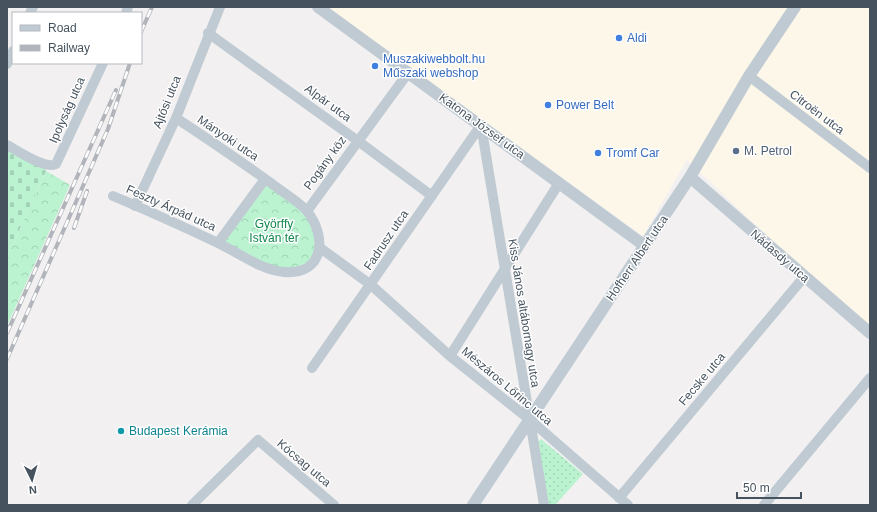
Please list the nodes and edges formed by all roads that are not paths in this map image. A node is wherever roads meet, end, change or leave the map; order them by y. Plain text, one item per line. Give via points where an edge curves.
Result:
1 (220, 7) edge
2 (318, 7) edge
3 (795, 7) edge
4 (208, 33) junction
5 (12, 53) edge
6 (7, 64) edge
7 (103, 64) edge
8 (408, 73) junction
9 (748, 76) junction
10 (176, 118) junction
11 (481, 125) junction
12 (358, 141) junction
13 (7, 145) edge
14 (870, 168) edge
15 (690, 177) junction
16 (265, 179) junction
17 (559, 183) junction
18 (113, 196) dead end
19 (432, 196) junction
20 (135, 206) junction
21 (307, 211) junction
22 (218, 243) junction
23 (645, 246) junction
24 (319, 247) junction
25 (504, 270) junction
26 (804, 277) junction
27 (371, 285) junction
28 (870, 333) edge
29 (450, 356) junction
30 (312, 368) dead end
31 (870, 378) edge
32 (529, 419) junction
33 (619, 498) junction
34 (476, 504) edge
35 (192, 505) edge
36 (334, 505) edge
37 (544, 505) edge
38 (628, 505) edge
39 (764, 505) edge

1 - 4 street, Ajtósi utca
2 - 8 street, Katona József utca
3 - 9 street, Hofherr Albert utca
4 - 10 street, Ajtósi utca
4 - 12 street, Alpár utca
5 - 6 street
7 - 13 street, Ipolyság utca via 56,164 53,166 42,163
8 - 11 street, Katona József utca
8 - 12 street, Pogány köz
9 - 14 street, Citroën utca
9 - 15 street, Hofherr Albert utca
10 - 16 street, Mányoki utca
10 - 20 street, Ajtósi utca
11 - 17 street, Katona József utca
11 - 19 street, Fadrusz utca
11 - 25 street, Kiss János altábornagy utca
12 - 19 street, Alpár utca
12 - 21 street, Pogány köz
15 - 23 street, Hofherr Albert utca
15 - 26 street, Nádasdy utca
16 - 21 street, Mányoki utca
16 - 22 street
17 - 23 street, Katona József utca
17 - 25 street
18 - 20 street, Feszty Árpád utca
19 - 27 street, Fadrusz utca
20 - 22 street, Feszty Árpád utca
21 - 24 street via 315,228
22 - 24 street, Feszty Árpád utca via 265,267 285,272 311,266
23 - 32 street, Hofherr Albert utca
24 - 27 street, Mészáros Lőrinc utca
25 - 29 street
25 - 32 street, Kiss János altábornagy utca
26 - 28 street, Nádasdy utca
26 - 33 street, Fecske utca
27 - 29 street, Mészáros Lőrinc utca
27 - 30 street, Fadrusz utca
29 - 32 street, Mészáros Lőrinc utca
31 - 39 street
32 - 33 street, Mészáros Lőrinc utca
32 - 34 street, Hofherr Albert utca
32 - 37 street, Kiss János altábornagy utca
33 - 38 street, Mészáros Lőrinc utca
35 - 36 street, Kócsag utca via 258,440

